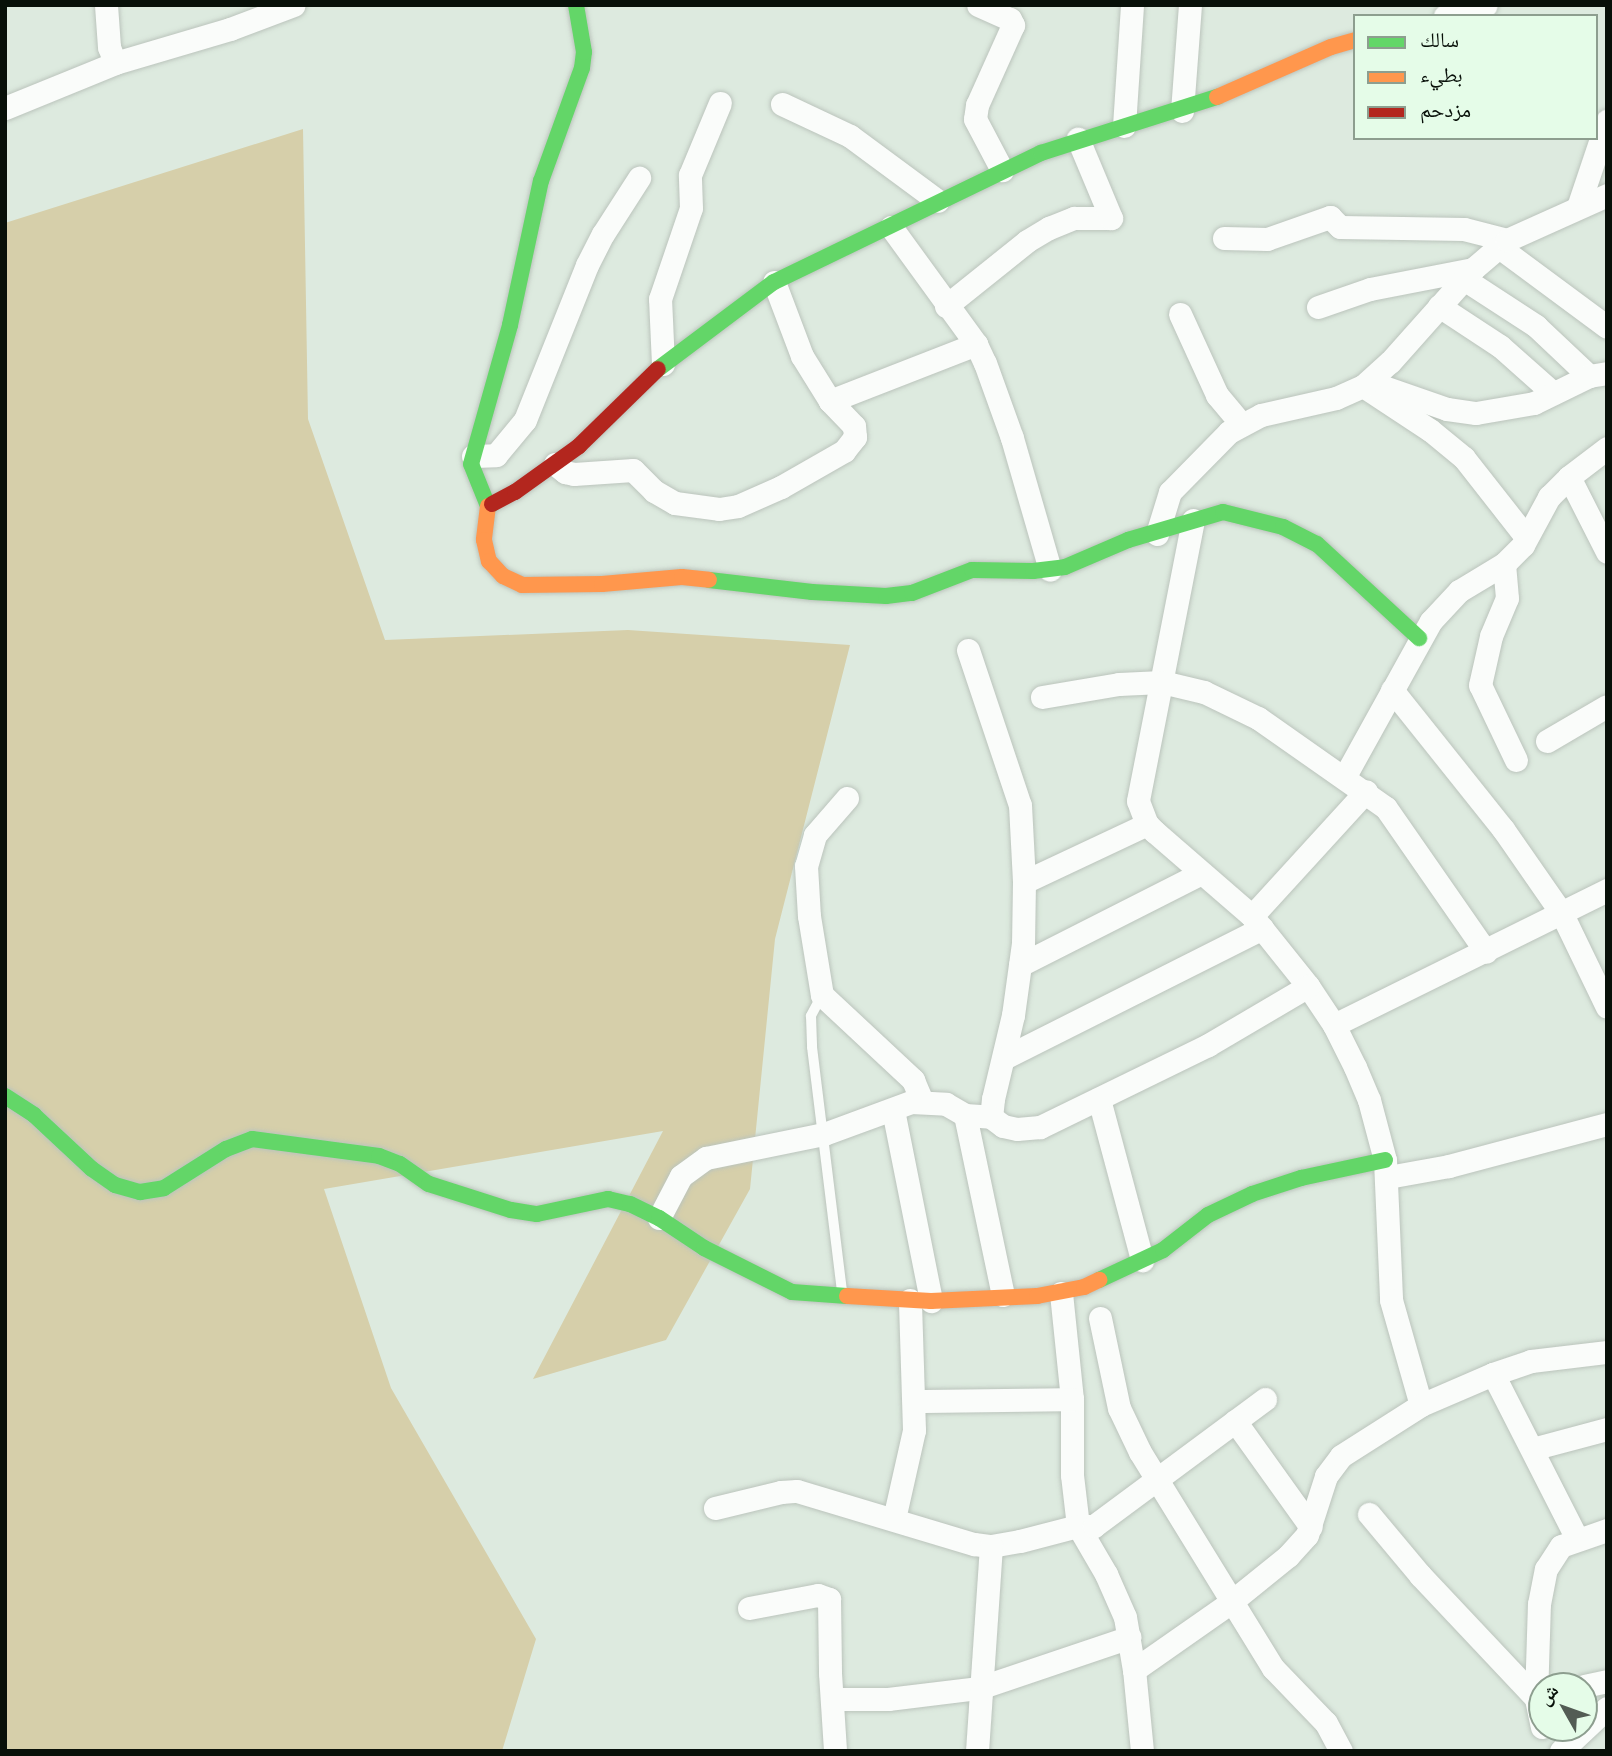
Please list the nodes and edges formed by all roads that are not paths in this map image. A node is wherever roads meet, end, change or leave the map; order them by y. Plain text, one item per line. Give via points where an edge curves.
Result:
1 (106, 5) edge
2 (293, 5) edge
3 (576, 5) edge
4 (978, 5) edge
5 (1132, 5) edge
6 (1190, 5) edge
7 (1486, 5) edge
8 (1452, 14) edge
9 (1353, 41) edge
10 (115, 63) junction
11 (720, 103) dead end
12 (782, 104) dead end
13 (5, 108) edge
14 (1182, 111) junction
15 (1607, 121) edge
16 (1124, 126) junction
17 (1078, 139) junction
18 (1002, 170) junction
19 (639, 178) dead end
20 (1607, 195) edge
21 (938, 201) junction
22 (1578, 207) junction
23 (891, 227) junction
24 (1224, 238) dead end
25 (1503, 244) junction
26 (1468, 274) junction
27 (774, 282) junction
28 (946, 306) junction
29 (1439, 306) junction
30 (1318, 307) dead end
31 (1180, 314) dead end
32 (1607, 327) edge
33 (976, 344) junction
34 (663, 364) junction
35 (1598, 375) edge
36 (1363, 386) junction
37 (1553, 393) junction
38 (830, 401) junction
39 (1241, 424) junction
40 (1607, 448) edge
41 (473, 456) junction
42 (555, 464) junction
43 (1569, 477) junction
44 (488, 506) junction
45 (1193, 520) junction
46 (1157, 534) junction
47 (1526, 537) junction
48 (1607, 552) edge
49 (1504, 564) junction
50 (1050, 570) junction
51 (1419, 638) junction
52 (968, 650) dead end
53 (1162, 682) junction
54 (1392, 690) junction
55 (1042, 697) dead end
56 (1607, 706) edge
57 (1547, 741) dead end
58 (1516, 760) dead end
59 (1345, 776) junction
60 (1366, 791) junction
61 (847, 798) dead end
62 (1147, 824) junction
63 (1201, 873) junction
64 (1024, 882) junction
65 (1607, 890) edge
66 (1562, 914) junction
67 (1257, 922) junction
68 (1486, 952) junction
69 (1020, 965) junction
70 (1308, 986) junction
71 (822, 995) junction
72 (1607, 1007) edge
73 (1334, 1025) junction
74 (1004, 1058) junction
75 (5, 1096) edge
76 (1099, 1099) junction
77 (922, 1101) junction
78 (893, 1110) junction
79 (965, 1115) junction
80 (991, 1117) junction
81 (1607, 1124) edge
82 (824, 1134) junction
83 (1387, 1169) junction
84 (659, 1218) junction
85 (1142, 1260) junction
86 (1061, 1293) junction
87 (1003, 1295) junction
88 (842, 1296) junction
89 (920, 1300) junction
90 (1100, 1318) dead end
91 (1607, 1352) edge
92 (1493, 1374) junction
93 (1072, 1399) junction
94 (1265, 1399) dead end
95 (916, 1401) junction
96 (1421, 1405) junction
97 (1235, 1421) junction
98 (1607, 1429) edge
99 (1532, 1449) junction
100 (1157, 1479) junction
101 (715, 1508) dead end
102 (1369, 1514) dead end
103 (894, 1519) junction
104 (1078, 1526) junction
105 (1311, 1527) junction
106 (1607, 1530) edge
107 (1577, 1539) junction
108 (991, 1546) junction
109 (1231, 1602) junction
110 (749, 1608) dead end
111 (1130, 1637) junction
112 (1134, 1670) junction
113 (1539, 1672) edge
114 (1528, 1686) edge
115 (979, 1688) junction
116 (832, 1699) junction
117 (1607, 1708) edge
118 (835, 1751) edge
119 (977, 1751) edge
120 (1142, 1751) edge
121 (1341, 1751) edge
122 (1561, 1751) edge

1 - 10 street
2 - 10 street
3 - 41 street via 584,52 582,68 541,181 510,326
4 - 18 street via 1010,19 1013,25 975,119
5 - 16 street
6 - 14 street
7 - 8 street
9 - 14 street
10 - 13 street
11 - 34 street via 690,175 691,208 660,299
12 - 21 street via 850,136
14 - 16 street
15 - 22 street
16 - 17 street
17 - 18 street
17 - 28 street via 1111,218 1074,218 1049,228
18 - 21 street
19 - 41 street via 587,265 526,420 496,455
20 - 22 street
21 - 23 street
22 - 25 street
23 - 27 street
23 - 28 street
24 - 25 street via 1267,239 1331,217 1339,227 1473,230
25 - 26 street
25 - 32 street
26 - 29 street
26 - 30 street via 1370,289
26 - 35 street
27 - 34 street
27 - 38 street via 802,356
28 - 33 street
29 - 36 street
29 - 37 street via 1500,346
31 - 39 street via 1217,396
33 - 38 street
33 - 50 street via 1012,438
34 - 42 street
35 - 37 street
36 - 37 street via 1394,389 1461,412 1524,406
36 - 39 street
36 - 47 street via 1464,458
38 - 42 street via 854,426 850,445 811,471 738,506 710,509 675,503 654,491 633,470 574,474
39 - 46 street via 1214,444 1177,483 1164,503
40 - 43 street
41 - 44 street via 472,472
42 - 44 street
43 - 47 street via 1542,507
43 - 48 street
44 - 50 street via 484,540 492,566 507,579 533,587 682,577 812,593 886,596 912,593 972,570
45 - 46 street
45 - 51 street via 1223,512 1283,527 1317,544
45 - 53 street
46 - 50 street via 1128,540
47 - 49 street
49 - 51 street via 1449,600
49 - 58 street via 1507,598 1491,636 1480,685
51 - 54 street
52 - 64 street via 1020,805
53 - 55 street
53 - 59 street via 1194,688 1232,704
53 - 62 street via 1138,801
54 - 59 street
54 - 66 street via 1503,830
56 - 57 street
59 - 60 street
60 - 67 street
60 - 68 street via 1402,826
61 - 71 street via 815,835 806,866
62 - 63 street
62 - 64 street
63 - 67 street
63 - 69 street
64 - 69 street
65 - 66 street
66 - 68 street
66 - 72 street
67 - 70 street
67 - 74 street
68 - 73 street
69 - 74 street
70 - 73 street
70 - 76 street via 1208,1045
71 - 77 street via 913,1080
71 - 82 lane via 811,1016
73 - 83 street via 1370,1100
74 - 80 street
75 - 84 street via 34,1115 92,1169 115,1185 140,1192 164,1188 226,1149 252,1139 379,1156 429,1184 511,1210 537,1214 608,1199
76 - 80 street via 1040,1127 1017,1129
76 - 85 street
77 - 78 street
77 - 79 street via 946,1104
78 - 82 street
78 - 89 street
79 - 80 street
79 - 87 street
81 - 83 street via 1462,1162
82 - 84 street via 694,1164 676,1184
82 - 88 lane
83 - 85 street via 1301,1178 1252,1194 1208,1215 1172,1244
83 - 96 street via 1391,1300
84 - 88 street via 704,1248 784,1290
85 - 86 street
86 - 87 street
86 - 93 street
87 - 89 street
88 - 89 street
89 - 95 street
90 - 100 street via 1119,1408
91 - 92 street via 1531,1361
92 - 96 street
92 - 99 street
93 - 95 street
93 - 104 street via 1072,1475
94 - 97 street
95 - 103 street via 910,1459
96 - 105 street via 1337,1460 1326,1476
97 - 100 street
97 - 105 street
98 - 99 street
99 - 107 street
100 - 104 street via 1094,1526
100 - 109 street
101 - 103 street via 797,1492
102 - 114 street via 1420,1575
103 - 108 street via 934,1535
104 - 108 street
104 - 111 street via 1106,1574
105 - 109 street via 1288,1556
106 - 107 street
107 - 113 street via 1558,1549 1546,1569 1539,1604
108 - 115 street
109 - 112 street
109 - 121 street via 1273,1668 1326,1723
110 - 116 street via 818,1595 829,1599
111 - 112 street
111 - 115 street
112 - 120 street
115 - 116 street via 888,1699
115 - 119 street
116 - 118 street
117 - 122 street

